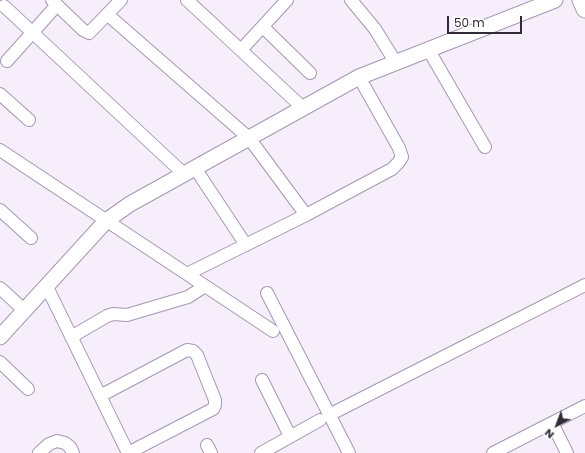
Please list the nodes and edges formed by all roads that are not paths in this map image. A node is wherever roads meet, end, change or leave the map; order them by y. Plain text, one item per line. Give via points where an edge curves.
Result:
1 (121, 0) edge
2 (187, 0) edge
3 (287, 0) edge
4 (351, 0) edge
5 (555, 0) edge
6 (581, 0) edge
7 (54, 2) edge
8 (4, 6) edge
9 (585, 9) edge
10 (108, 15) junction
11 (263, 27) junction
12 (32, 33) junction
13 (428, 49) junction
14 (241, 50) junction
15 (7, 61) dead end
16 (396, 62) junction
17 (310, 73) dead end
18 (360, 77) junction
19 (0, 94) edge
20 (303, 108) junction
21 (29, 120) dead end
22 (249, 138) junction
23 (485, 147) dead end
24 (0, 150) edge
25 (189, 171) junction
26 (0, 210) edge
27 (306, 215) junction
28 (106, 221) junction
29 (31, 238) dead end
30 (246, 244) junction
31 (187, 274) junction
32 (46, 285) junction
33 (585, 285) edge
34 (205, 286) junction
35 (0, 288) edge
36 (267, 293) dead end
37 (24, 310) junction
38 (273, 331) dead end
39 (0, 336) edge
40 (71, 337) junction
41 (0, 362) edge
42 (262, 380) dead end
43 (28, 389) dead end
44 (100, 396) junction
45 (585, 406) edge
46 (325, 418) junction
47 (552, 423) junction
48 (290, 436) junction
49 (39, 453) edge
50 (74, 453) edge
51 (128, 453) edge
52 (260, 453) edge
53 (349, 453) edge
54 (493, 453) edge
55 (567, 453) edge

1 - 10 street
2 - 14 street
3 - 11 street
4 - 16 street via 375,29
5 - 13 street
6 - 9 main road
7 - 10 street via 89,33
7 - 12 street
8 - 12 street
10 - 22 street
11 - 14 street
11 - 17 street
12 - 15 street
12 - 25 street
13 - 16 street
13 - 23 street
14 - 20 street
16 - 18 street
18 - 20 street
18 - 27 street via 402,157 392,169
19 - 21 street
20 - 22 street
22 - 25 street
22 - 27 street
24 - 28 street
25 - 28 street via 130,204
25 - 30 street
26 - 29 street
27 - 30 street
28 - 31 street
28 - 32 street
30 - 31 street
31 - 34 street
32 - 37 street
32 - 40 street
33 - 46 street
34 - 38 street
34 - 40 street via 188,297 127,315 107,316
35 - 37 street
36 - 46 street
37 - 39 street
40 - 44 street
41 - 43 street
42 - 48 street
44 - 51 street
44 - 51 street via 188,350 197,355 215,400 213,409
45 - 47 street
46 - 48 street
46 - 53 street
47 - 54 street
47 - 55 street
48 - 52 street
49 - 50 street via 57,441 65,443

